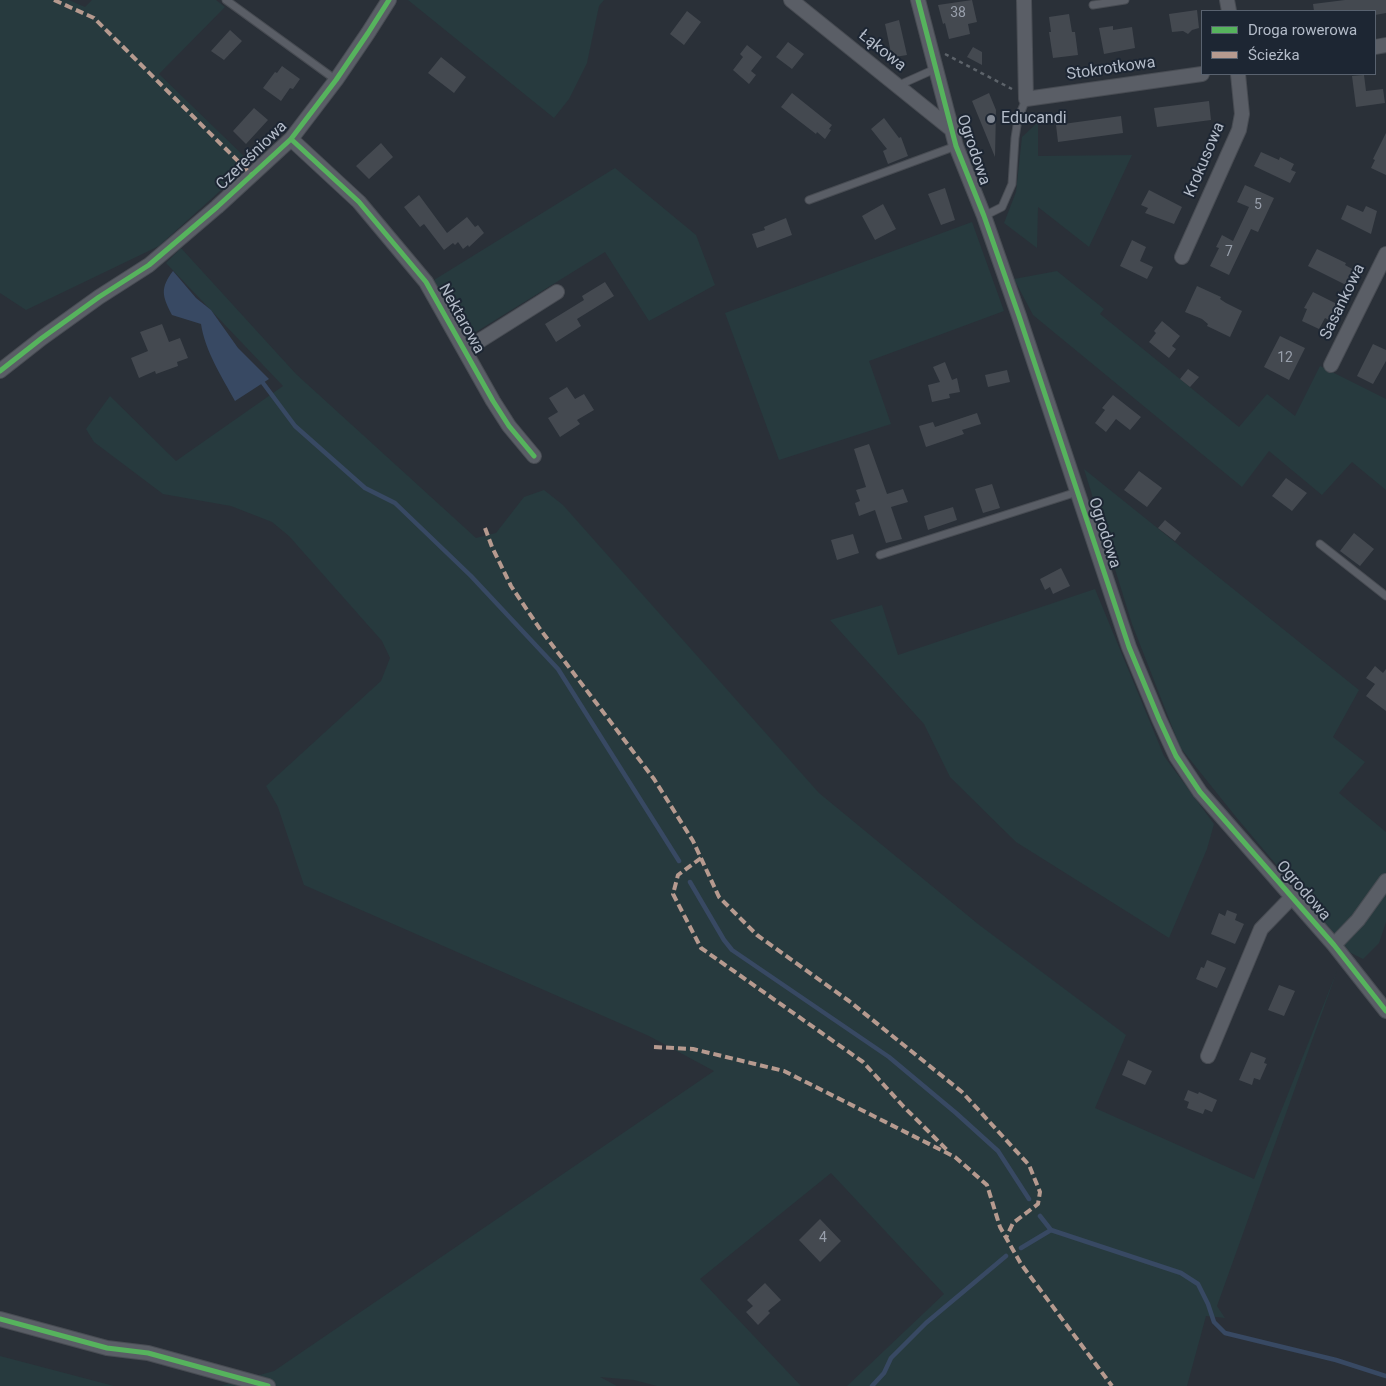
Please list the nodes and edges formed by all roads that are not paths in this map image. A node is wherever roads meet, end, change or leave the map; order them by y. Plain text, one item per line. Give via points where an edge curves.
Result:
1 (226, 0) edge
2 (389, 0) edge
3 (792, 0) edge
4 (918, 0) edge
5 (1024, 0) edge
6 (1125, 0) edge
7 (1093, 5) dead end
8 (935, 69) junction
9 (1201, 74) edge
10 (1238, 75) edge
11 (336, 80) junction
12 (897, 86) junction
13 (1026, 98) junction
14 (951, 129) junction
15 (291, 139) junction
16 (956, 146) junction
17 (809, 200) dead end
18 (984, 216) junction
19 (1386, 254) edge
20 (1182, 257) dead end
21 (557, 292) dead end
22 (465, 350) junction
23 (1331, 365) dead end
24 (0, 371) edge
25 (534, 456) dead end
26 (1077, 492) junction
27 (1320, 544) dead end
28 (880, 555) dead end
29 (1386, 596) edge
30 (1386, 881) edge
31 (1292, 897) junction
32 (1334, 945) junction
33 (1386, 1011) edge
34 (1208, 1056) dead end
35 (0, 1319) edge
36 (268, 1386) edge

1 - 11 lane
2 - 11 street, Czereśniowa
3 - 12 street, Łąkowa
4 - 8 street, Ogrodowa
5 - 13 street
6 - 7 lane
8 - 12 lane
8 - 14 street, Ogrodowa
9 - 13 street, Stokrotkowa
10 - 20 street, Krokusowa via 1242,114 1239,130
11 - 15 street, Czereśniowa
12 - 14 street, Łąkowa
13 - 18 lane via 1016,128 1012,184 1002,207
14 - 16 street, Ogrodowa
15 - 22 street, Nektarowa via 359,202 426,282
15 - 24 street, Czereśniowa via 149,265 99,297
16 - 17 lane
16 - 18 street, Ogrodowa
18 - 26 street, Ogrodowa
19 - 23 street, Sasankowa
21 - 22 street
22 - 25 street, Nektarowa via 492,401
26 - 28 lane
26 - 31 street, Ogrodowa via 1129,647 1176,756 1200,792
27 - 29 lane
30 - 32 street via 1358,920
31 - 32 street, Ogrodowa
31 - 34 street, Ogrodowa via 1261,929
32 - 33 street, Ogrodowa
35 - 36 street via 107,1348 148,1353

